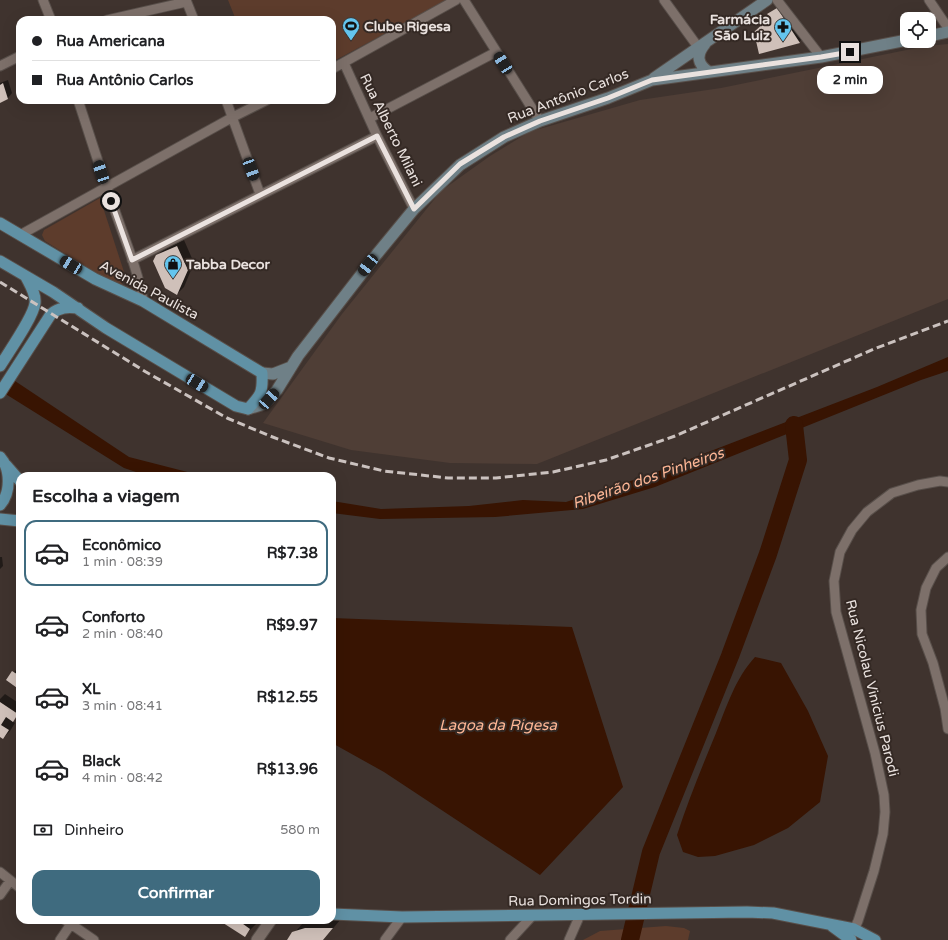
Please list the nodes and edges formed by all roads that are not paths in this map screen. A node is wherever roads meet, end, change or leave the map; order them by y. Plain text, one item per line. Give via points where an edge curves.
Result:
1 (43, 0) edge
2 (456, 0) edge
3 (464, 0) edge
4 (664, 0) edge
5 (767, 0) edge
6 (777, 0) edge
7 (929, 0) edge
8 (186, 1) edge
9 (49, 16) edge
10 (124, 16) edge
11 (192, 16) edge
12 (948, 28) edge
13 (948, 32) edge
14 (936, 35) edge
15 (900, 41) edge
16 (702, 45) junction
17 (496, 52) junction
18 (821, 57) junction
19 (16, 58) edge
20 (344, 63) junction
21 (0, 66) edge
22 (336, 67) edge
23 (709, 72) junction
24 (652, 80) junction
25 (79, 104) edge
26 (228, 104) edge
27 (260, 104) edge
28 (233, 117) junction
29 (370, 118) junction
30 (540, 121) junction
31 (377, 136) junction
32 (106, 187) junction
33 (260, 194) junction
34 (414, 209) junction
35 (0, 222) edge
36 (20, 235) junction
37 (132, 260) junction
38 (0, 261) edge
39 (26, 277) junction
40 (142, 301) junction
41 (79, 308) junction
42 (2, 359) edge
43 (291, 368) junction
44 (262, 373) junction
45 (0, 393) edge
46 (248, 409) junction
47 (2, 459) edge
48 (16, 476) edge
49 (948, 482) edge
50 (0, 505) edge
51 (0, 519) edge
52 (16, 521) edge
53 (948, 557) edge
54 (948, 729) edge
55 (0, 872) edge
56 (10, 881) junction
57 (16, 885) edge
58 (0, 895) edge
59 (336, 914) edge
60 (517, 915) junction
61 (533, 915) junction
62 (580, 915) junction
63 (402, 917) junction
64 (828, 923) junction
65 (67, 924) edge
66 (71, 924) edge
67 (268, 924) edge
68 (854, 929) junction
69 (511, 938) edge
70 (60, 940) edge
71 (94, 940) edge
72 (257, 940) edge
73 (385, 940) edge
74 (569, 940) edge
75 (850, 940) edge
76 (874, 940) edge

1 - 9 street
2 - 20 street
3 - 17 street
4 - 16 street
5 - 16 main road
6 - 18 street
7 - 12 street
8 - 10 street
8 - 11 street
13 - 14 main road
15 - 18 main road, Rua Antônio Carlos
16 - 23 main road via 699,58 701,67
16 - 24 main road
17 - 29 street
17 - 30 street
18 - 23 main road, Rua Antônio Carlos
19 - 21 street
20 - 22 street
20 - 29 street, Rua Alberto Milani
23 - 24 main road, Rua Antônio Carlos
24 - 30 main road, Rua Antônio Carlos
25 - 32 street
26 - 28 street
27 - 28 street
28 - 32 street
28 - 33 street
29 - 31 street, Rua Alberto Milani
30 - 34 main road, Rua Antônio Carlos via 513,132 460,164
31 - 33 street
31 - 34 street, Rua Alberto Milani
32 - 36 street
32 - 37 street
33 - 37 street
34 - 43 main road, Rua Antônio Carlos via 345,294
35 - 36 main road, Avenida Paulista
36 - 40 main road, Avenida Paulista via 95,279
37 - 40 street via 141,288
38 - 39 main road
39 - 41 main road
39 - 42 main road via 35,295 35,304
40 - 44 main road, Avenida Paulista
41 - 45 main road via 60,308 51,314
41 - 46 main road via 106,328 236,406
43 - 44 main road via 273,374
43 - 46 main road, Rua Antônio Carlos via 269,399
44 - 46 main road via 259,397
47 - 48 main road
47 - 50 main road via 8,478 7,492
49 - 68 street, Rua Nicolau Vinicius Parodi via 918,485 892,493 867,512 852,530 840,552 834,581 836,612 875,753 885,812 883,834 874,871
51 - 52 main road
53 - 54 street via 936,568 926,588 921,610 922,634 933,663
55 - 56 street
56 - 57 street
56 - 58 street
59 - 63 main road, Rua Domingos Tordin
60 - 61 main road, Rua Domingos Tordin
60 - 63 main road, Rua Domingos Tordin
60 - 69 street
61 - 62 main road, Rua Domingos Tordin
61 - 69 street
62 - 64 main road, Rua Domingos Tordin via 747,912 773,913
62 - 74 street
63 - 73 street
64 - 68 main road, Rua Domingos Tordin
64 - 75 main road, Rua Domingos Tordin
65 - 70 street
66 - 71 street
67 - 72 street
68 - 75 street, Rua Nicolau Vinicius Parodi
68 - 76 main road, Rua Domingos Tordin

